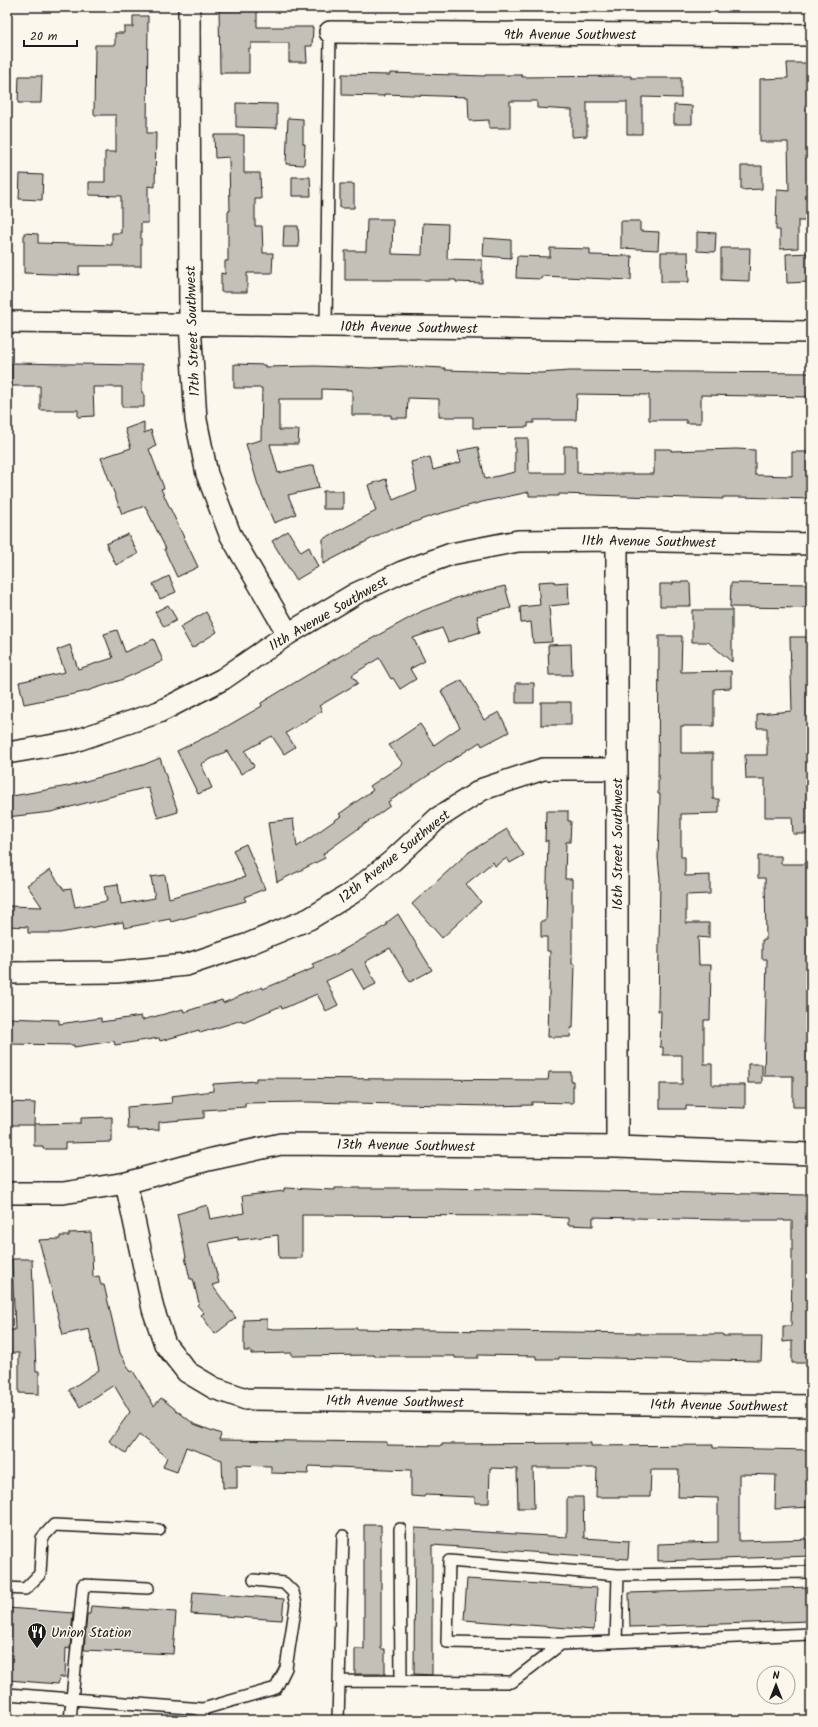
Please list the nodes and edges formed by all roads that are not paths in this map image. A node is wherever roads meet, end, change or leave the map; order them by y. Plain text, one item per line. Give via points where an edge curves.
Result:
1 (189, 7) edge
2 (330, 32) joint
3 (811, 35) edge
4 (7, 322) edge
5 (190, 324) junction
6 (326, 326) junction
7 (811, 332) edge
8 (617, 540) junction
9 (811, 544) edge
10 (288, 634) junction
11 (7, 753) edge
12 (617, 769) junction
13 (7, 973) edge
14 (616, 1147) junction
15 (811, 1154) edge
16 (126, 1183) junction
17 (7, 1193) edge
18 (811, 1406) edge
19 (400, 1529) dead end
20 (159, 1530) dead end
21 (343, 1536) dead end
22 (811, 1572) edge
23 (618, 1575) junction
24 (254, 1580) dead end
25 (7, 1588) edge
26 (148, 1588) dead end
27 (811, 1634) edge
28 (616, 1642) junction
29 (561, 1644) junction
30 (339, 1681) junction
31 (401, 1681) junction
32 (7, 1694) edge
33 (71, 1699) junction
34 (202, 1714) edge
35 (70, 1720) edge
36 (338, 1720) edge

1 - 5 street, 17th Street Southwest
2 - 3 street, 9th Avenue Southwest
2 - 6 lane
4 - 5 street, 10th Avenue Southwest
5 - 6 street, 10th Avenue Southwest
5 - 10 street, 17th Street Southwest via 196,420 207,474 230,534
6 - 7 street, 10th Avenue Southwest
8 - 9 street, 11th Avenue Southwest
8 - 10 street, 11th Avenue Southwest via 518,541 451,554 402,572 355,594
8 - 12 street, 16th Street Southwest
10 - 11 street, 11th Avenue Southwest via 223,679 159,712 72,742
12 - 13 street, 12th Avenue Southwest via 543,769 483,790 438,818 392,861 352,893 309,919 231,950 186,965 132,971
12 - 14 street, 16th Street Southwest
14 - 15 street, 13th Avenue Southwest
14 - 16 street, 13th Avenue Southwest via 281,1144 208,1160
16 - 17 street, 13th Avenue Southwest via 63,1193
16 - 18 street, 14th Avenue Southwest via 153,1309 165,1344 187,1372 214,1388 246,1399
19 - 31 lane
20 - 25 lane via 54,1525 42,1538 40,1574 25,1589
21 - 30 lane
22 - 23 lane
23 - 28 lane
23 - 29 lane via 449,1561 447,1642
24 - 34 lane via 284,1583 293,1592 296,1604 286,1668 276,1688
26 - 33 lane via 83,1585
27 - 28 lane
28 - 29 lane
29 - 31 lane via 512,1682
30 - 31 lane
30 - 36 lane
32 - 33 lane
33 - 34 lane
33 - 35 lane

